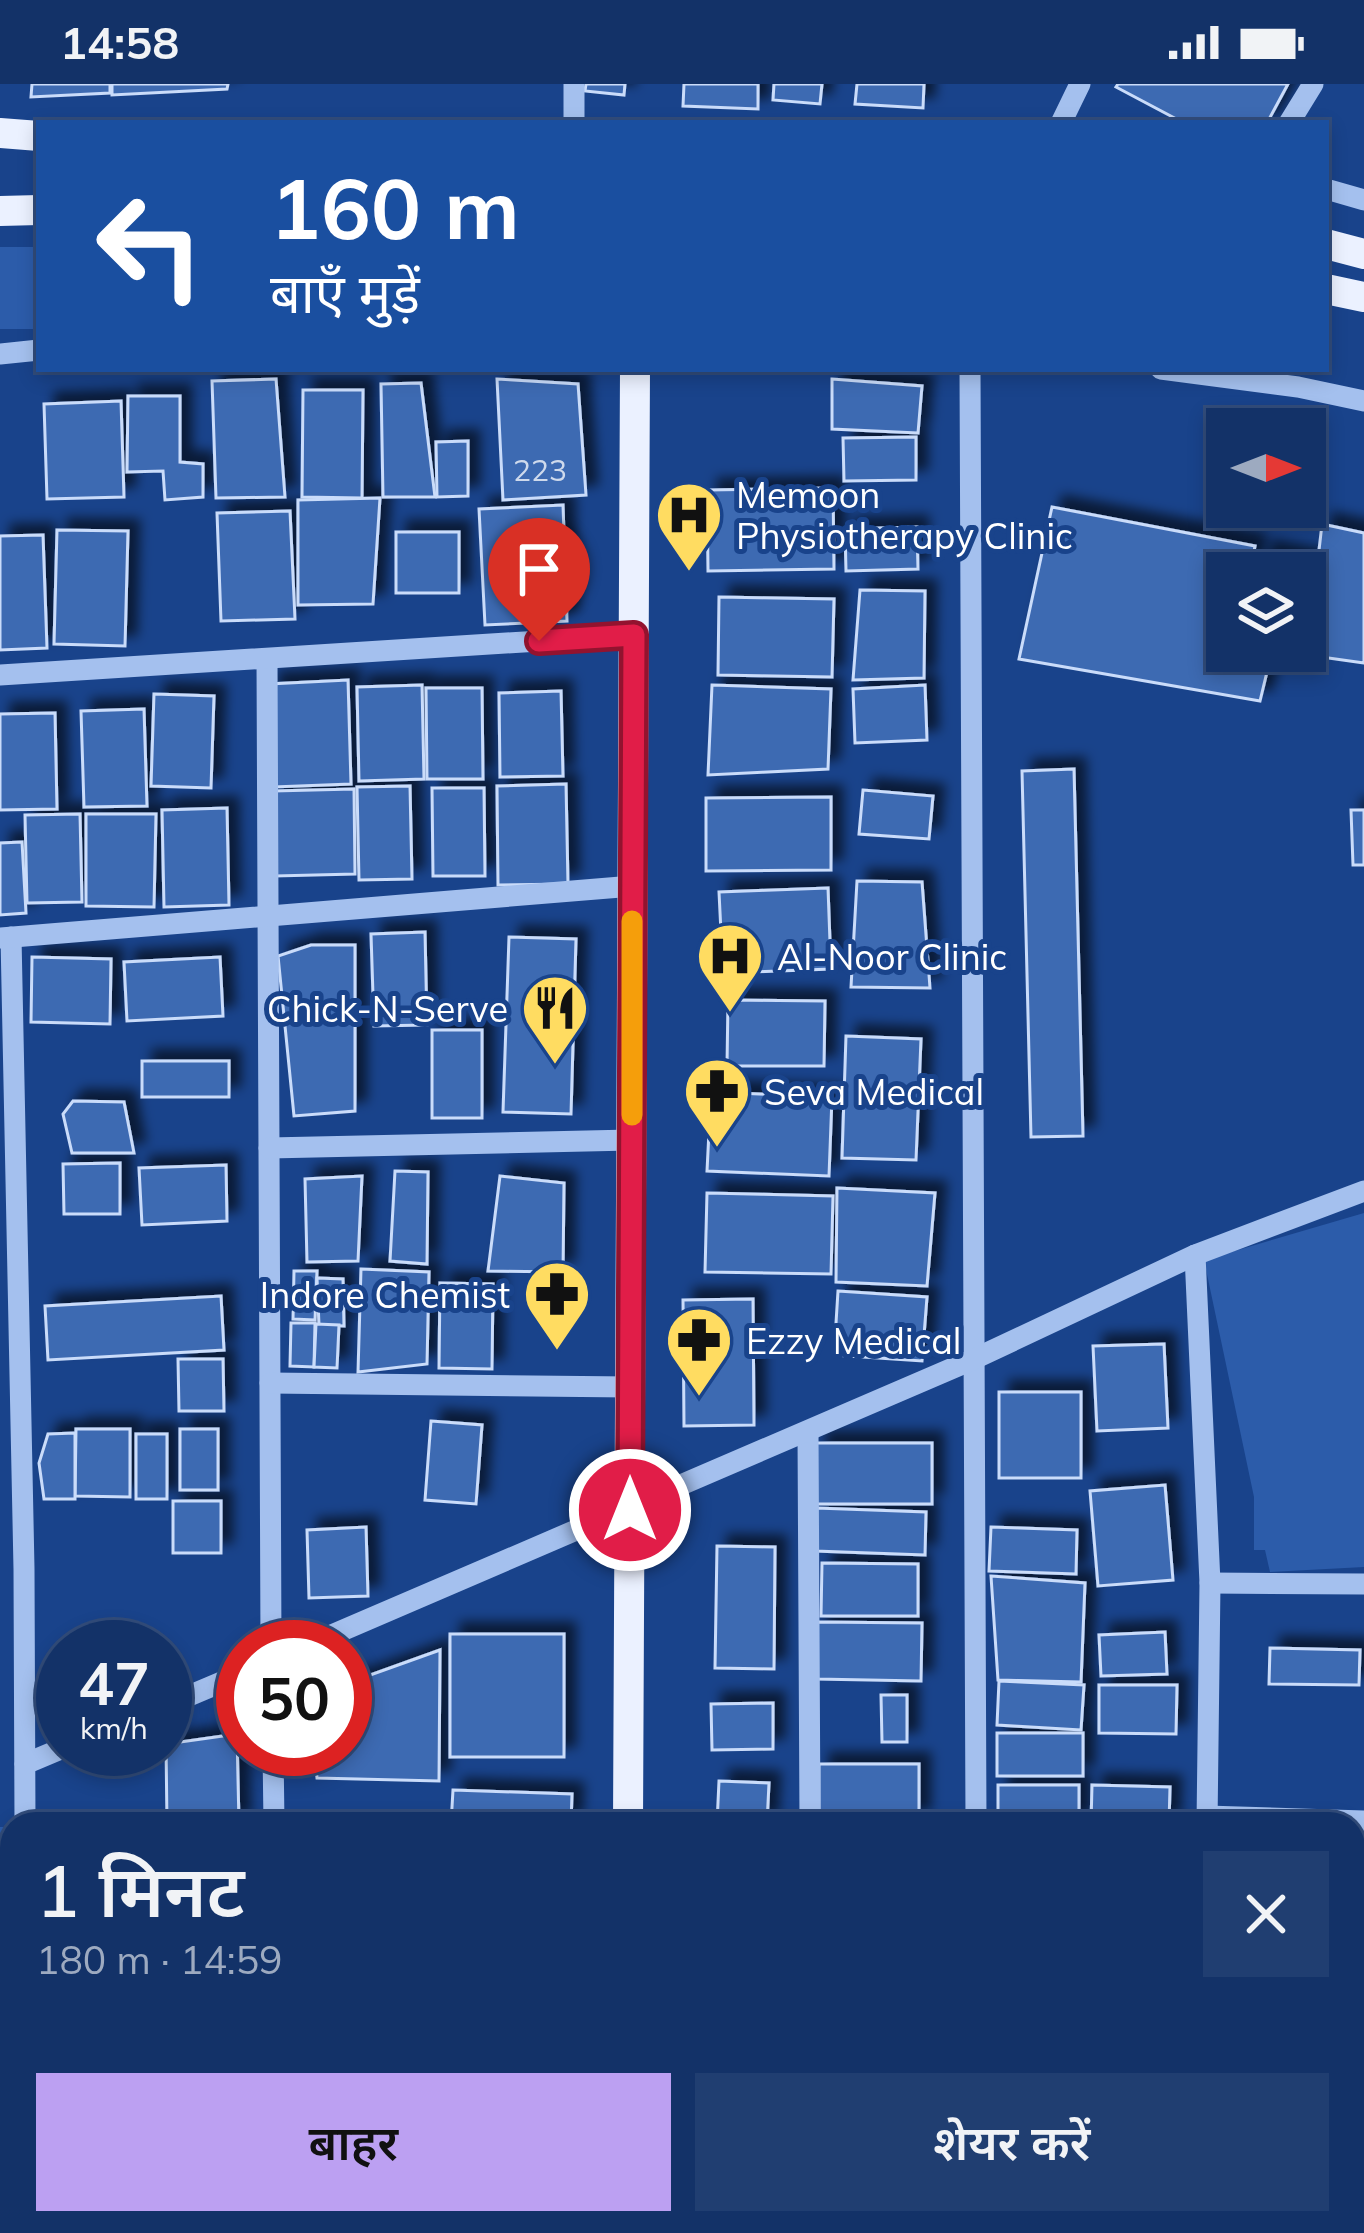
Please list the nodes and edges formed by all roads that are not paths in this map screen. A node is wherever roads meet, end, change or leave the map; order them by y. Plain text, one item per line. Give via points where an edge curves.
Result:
1 (574, 84) edge
2 (1080, 84) edge
3 (1312, 84) edge
4 (574, 120) edge
5 (1062, 120) edge
6 (1291, 120) edge
7 (0, 133) edge
8 (36, 136) edge
9 (1329, 190) edge
10 (1364, 200) edge
11 (36, 210) edge
12 (0, 211) edge
13 (1329, 245) edge
14 (1364, 254) edge
15 (1329, 290) edge
16 (1364, 297) edge
17 (36, 350) edge
18 (0, 353) edge
19 (635, 372) edge
20 (970, 372) edge
21 (1184, 372) edge
22 (1364, 400) edge
23 (634, 635) junction
24 (267, 659) junction
25 (0, 676) edge
26 (633, 886) junction
27 (268, 914) junction
28 (6, 937) edge
29 (632, 1140) junction
30 (269, 1148) junction
31 (1364, 1192) edge
32 (1195, 1255) junction
33 (974, 1359) junction
34 (270, 1383) junction
35 (630, 1387) junction
36 (808, 1432) junction
37 (630, 1510) junction
38 (0, 1569) edge
39 (24, 1569) junction
40 (1210, 1583) junction
41 (1364, 1584) edge
42 (272, 1620) edge
43 (368, 1620) edge
44 (36, 1759) edge
45 (25, 1764) junction
46 (273, 1776) edge
47 (25, 1812) edge
48 (274, 1812) edge
49 (628, 1812) edge
50 (810, 1812) edge
51 (976, 1812) edge
52 (1206, 1812) edge

1 - 4 street
2 - 5 street
3 - 6 street
7 - 8 main road
9 - 10 street
11 - 12 main road
13 - 14 main road
15 - 16 main road
17 - 18 street
19 - 23 main road
20 - 33 street
21 - 22 street
23 - 24 street
23 - 26 main road
24 - 25 street
24 - 27 street
26 - 27 street
26 - 29 main road
27 - 28 street
27 - 30 street
28 - 39 street
29 - 30 street
29 - 35 main road
30 - 34 street
31 - 32 street
32 - 33 street
32 - 40 street
33 - 36 street
33 - 51 street
34 - 35 street
34 - 42 street
35 - 37 main road
36 - 37 street
36 - 50 street
37 - 43 street
37 - 49 main road
38 - 39 street
39 - 45 street
40 - 41 street
40 - 52 street
44 - 45 street
45 - 47 street
46 - 48 street

